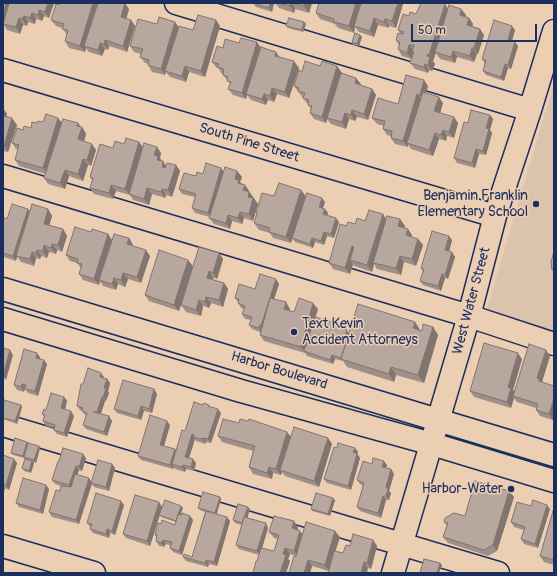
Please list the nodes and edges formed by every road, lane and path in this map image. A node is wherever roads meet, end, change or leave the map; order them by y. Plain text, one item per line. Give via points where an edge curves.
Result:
1 (176, 3) edge
2 (554, 31) edge
3 (3, 70) edge
4 (530, 110) junction
5 (3, 176) edge
6 (495, 216) junction
7 (3, 289) edge
8 (469, 316) junction
9 (3, 320) edge
10 (554, 344) edge
11 (440, 420) junction
12 (3, 425) edge
13 (432, 444) junction
14 (554, 455) edge
15 (554, 481) edge
16 (402, 544) junction
17 (3, 546) edge
18 (94, 573) edge
19 (393, 573) edge
20 (498, 573) edge

1 - 4 street
2 - 4 street, West Water Street
3 - 6 street, South Pine Street
4 - 6 street, West Water Street
5 - 8 street
6 - 8 street, West Water Street
7 - 11 street, Harbor Boulevard
8 - 10 street
8 - 11 street, West Water Street
9 - 13 street, Harbor Boulevard via 241,391
11 - 13 street, West Water Street
11 - 14 street, Harbor Boulevard
12 - 16 street
13 - 15 street, Harbor Boulevard
13 - 16 street, West Water Street
16 - 19 street, West Water Street
16 - 20 street
17 - 18 street

